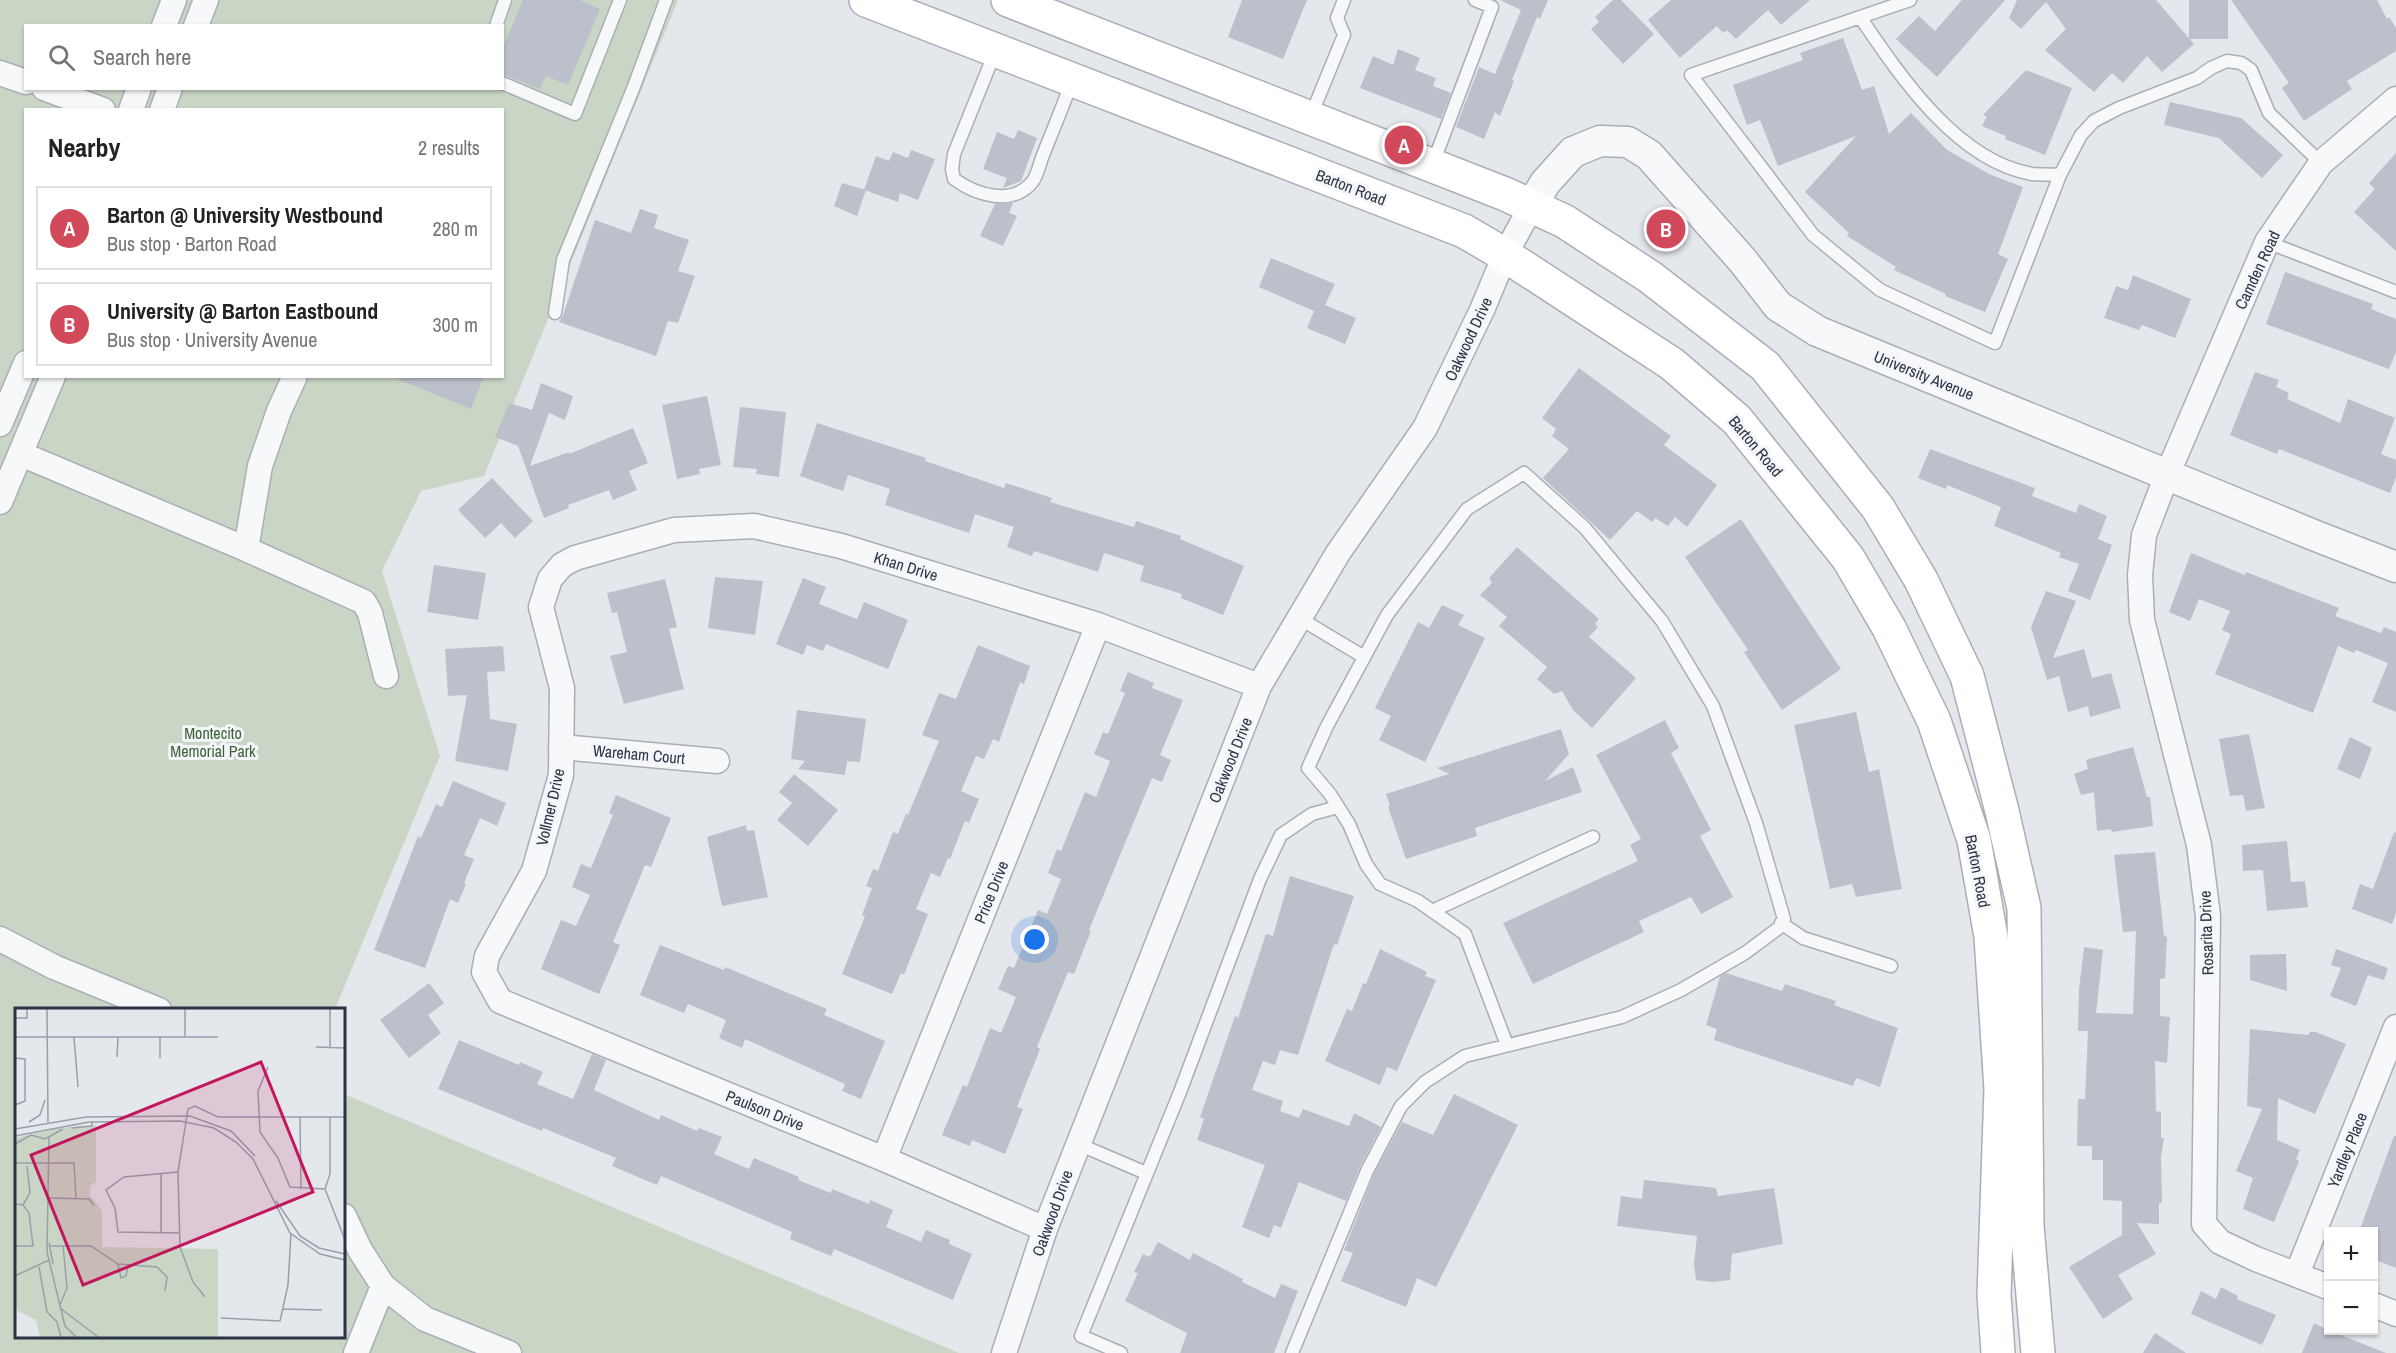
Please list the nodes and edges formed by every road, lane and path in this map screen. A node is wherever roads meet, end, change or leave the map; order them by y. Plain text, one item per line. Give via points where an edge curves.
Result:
1 (174, 0) edge
2 (206, 0) edge
3 (505, 0) edge
4 (620, 0) edge
5 (666, 0) edge
6 (866, 0) edge
7 (1008, 0) edge
8 (1344, 0) edge
9 (1475, 0) edge
10 (1910, 0) edge
11 (1860, 17) junction
12 (165, 24) edge
13 (197, 24) edge
14 (497, 24) edge
15 (995, 50) junction
16 (0, 73) edge
17 (24, 81) edge
18 (1072, 81) junction
19 (504, 84) edge
20 (49, 90) edge
21 (138, 90) edge
22 (169, 90) edge
23 (2396, 99) edge
24 (98, 108) edge
25 (132, 108) edge
26 (163, 108) edge
27 (1310, 119) junction
28 (2320, 163) junction
29 (1431, 167) junction
30 (2060, 175) junction
31 (1532, 205) junction
32 (2267, 242) junction
33 (1505, 255) junction
34 (2396, 292) edge
35 (555, 313) dead end
36 (24, 368) edge
37 (51, 378) edge
38 (294, 378) edge
39 (0, 424) edge
40 (21, 454) junction
41 (2167, 475) junction
42 (0, 502) edge
43 (246, 549) junction
44 (2396, 567) edge
45 (550, 579) joint
46 (1299, 618) junction
47 (1098, 625) junction
48 (1364, 657) junction
49 (386, 676) dead end
50 (1259, 686) junction
51 (561, 747) junction
52 (717, 761) dead end
53 (1338, 807) junction
54 (1593, 837) dead end
55 (1432, 910) junction
56 (1782, 923) junction
57 (0, 939) edge
58 (1890, 966) dead end
59 (491, 987) joint
60 (154, 1008) edge
61 (2396, 1027) edge
62 (1508, 1045) junction
63 (1078, 1144) junction
64 (884, 1159) junction
65 (1146, 1173) junction
66 (345, 1218) edge
67 (1045, 1229) junction
68 (2297, 1274) junction
69 (2324, 1285) edge
70 (383, 1286) junction
71 (2378, 1307) edge
72 (2396, 1314) edge
73 (464, 1344) edge
74 (356, 1353) edge
75 (509, 1353) edge
76 (1004, 1353) edge
77 (1121, 1353) edge
78 (1292, 1353) edge
79 (1998, 1353) edge
80 (2038, 1353) edge

1 - 12 street
2 - 13 street
3 - 14 lane
4 - 19 lane via 575,114
5 - 35 lane via 563,260
6 - 15 main road, Barton Road
7 - 27 main road
8 - 27 lane via 1337,18 1344,35
9 - 29 lane via 1492,7
10 - 11 lane
11 - 30 lane via 1922,101 1952,131 1986,156 2012,168 2032,174
11 - 30 lane via 1691,75 1813,235 1881,290 1995,343
15 - 18 main road, Barton Road
15 - 18 lane via 954,154 954,179 963,186 1000,197 1017,194 1033,181
16 - 17 street
18 - 33 main road, Barton Road via 1402,206 1464,231
20 - 24 street
21 - 25 street
22 - 26 street
23 - 28 street, Camden Road
27 - 29 main road
28 - 30 lane via 2269,113 2251,70 2228,61 2094,121 2081,135
28 - 32 street, Camden Road
29 - 31 main road
31 - 33 street, Oakwood Drive
31 - 41 street, University Avenue via 1545,183 1573,152 1600,141 1628,142 1649,155 1778,306 1817,331
31 - 80 main road via 1564,221 1650,277 1765,366 1878,508 1921,580 1967,676 2024,908 2027,1226
32 - 34 lane
32 - 41 street, Camden Road
33 - 46 street, Oakwood Drive via 1425,428 1338,553
33 - 79 main road, Barton Road via 1672,364 1737,420 1848,558 1889,628 1934,721 1974,840 1991,937 2001,1089 1994,1296
36 - 39 street
37 - 40 street
38 - 43 street via 260,466
40 - 42 street
40 - 43 street
41 - 44 street, University Avenue
41 - 68 street, Rosarita Drive via 2144,535 2141,609 2199,845 2208,916 2204,1224 2216,1240
43 - 49 street via 364,602
45 - 47 street, Khan Drive via 562,565 575,558 674,530 754,526 841,546
45 - 51 street, Vollmer Drive via 541,607 562,688
46 - 48 lane
46 - 50 street, Oakwood Drive
47 - 50 street, Khan Drive
47 - 64 street, Price Drive
48 - 53 lane via 1308,768
48 - 56 lane via 1387,615 1467,509 1524,473 1585,528 1662,621 1713,706 1756,823
50 - 63 street, Oakwood Drive
51 - 52 street, Wareham Court
51 - 59 street, Vollmer Drive via 561,776 534,872 487,956 484,972
53 - 55 lane via 1380,884
53 - 65 lane via 1312,814 1281,835 1260,879
54 - 55 lane
55 - 62 lane via 1465,934
56 - 58 lane via 1803,938
56 - 62 lane via 1745,953 1681,990 1622,1017
57 - 60 street via 54,967
59 - 64 street, Paulson Drive via 500,1001 515,1009
61 - 68 street, Yardley Place
62 - 78 lane via 1465,1056 1425,1082 1401,1106 1367,1171
63 - 65 lane
63 - 67 street, Oakwood Drive
64 - 67 street, Paulson Drive
65 - 77 lane via 1081,1336
66 - 70 street
67 - 76 street, Oakwood Drive
68 - 69 street, Rosarita Drive
70 - 73 street
70 - 74 street
71 - 72 street
73 - 75 street

